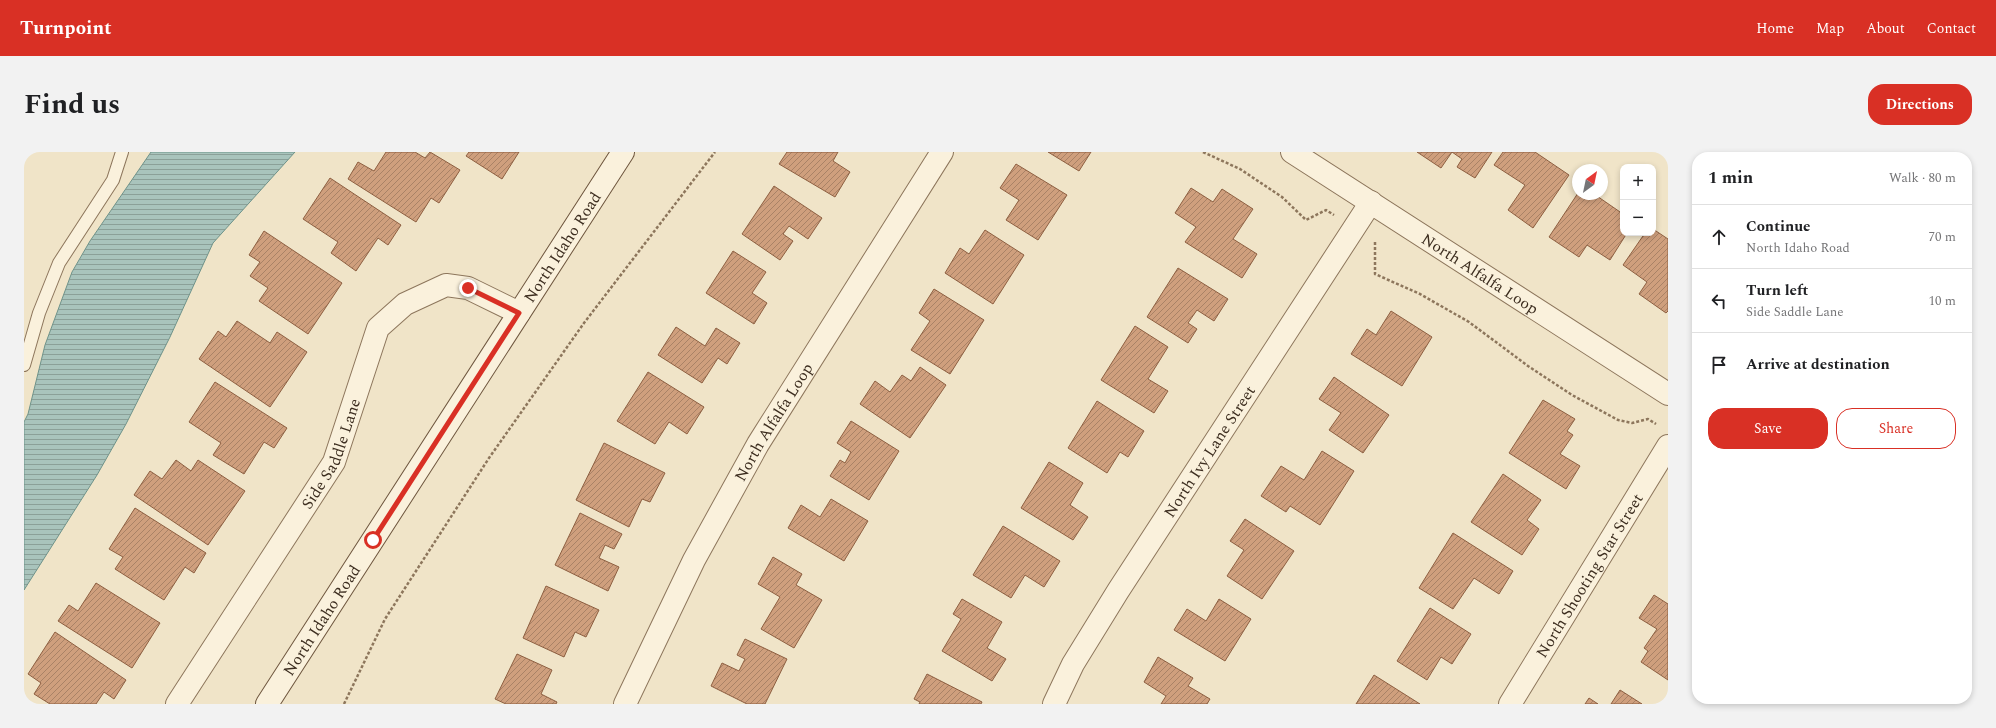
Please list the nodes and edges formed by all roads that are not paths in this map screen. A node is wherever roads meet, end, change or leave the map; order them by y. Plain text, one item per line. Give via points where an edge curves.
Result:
1 (122, 152) edge
2 (623, 152) edge
3 (942, 152) edge
4 (1292, 152) edge
5 (1370, 202) junction
6 (519, 313) junction
7 (24, 365) edge
8 (1668, 394) edge
9 (1668, 446) edge
10 (177, 704) edge
11 (267, 704) edge
12 (625, 704) edge
13 (1054, 704) edge
14 (1510, 704) edge

1 - 7 lane via 113,180 59,263 39,313
2 - 6 street, North Idaho Road
3 - 12 street, North Alfalfa Loop via 758,444 694,560
4 - 5 street, North Alfalfa Loop
5 - 8 street, North Alfalfa Loop
5 - 13 street, North Ivy Lane Street via 1118,591 1073,664
6 - 10 street, Side Saddle Lane via 468,288 446,285 405,304 378,328 334,462
6 - 11 street, North Idaho Road
9 - 14 street, North Shooting Star Street

